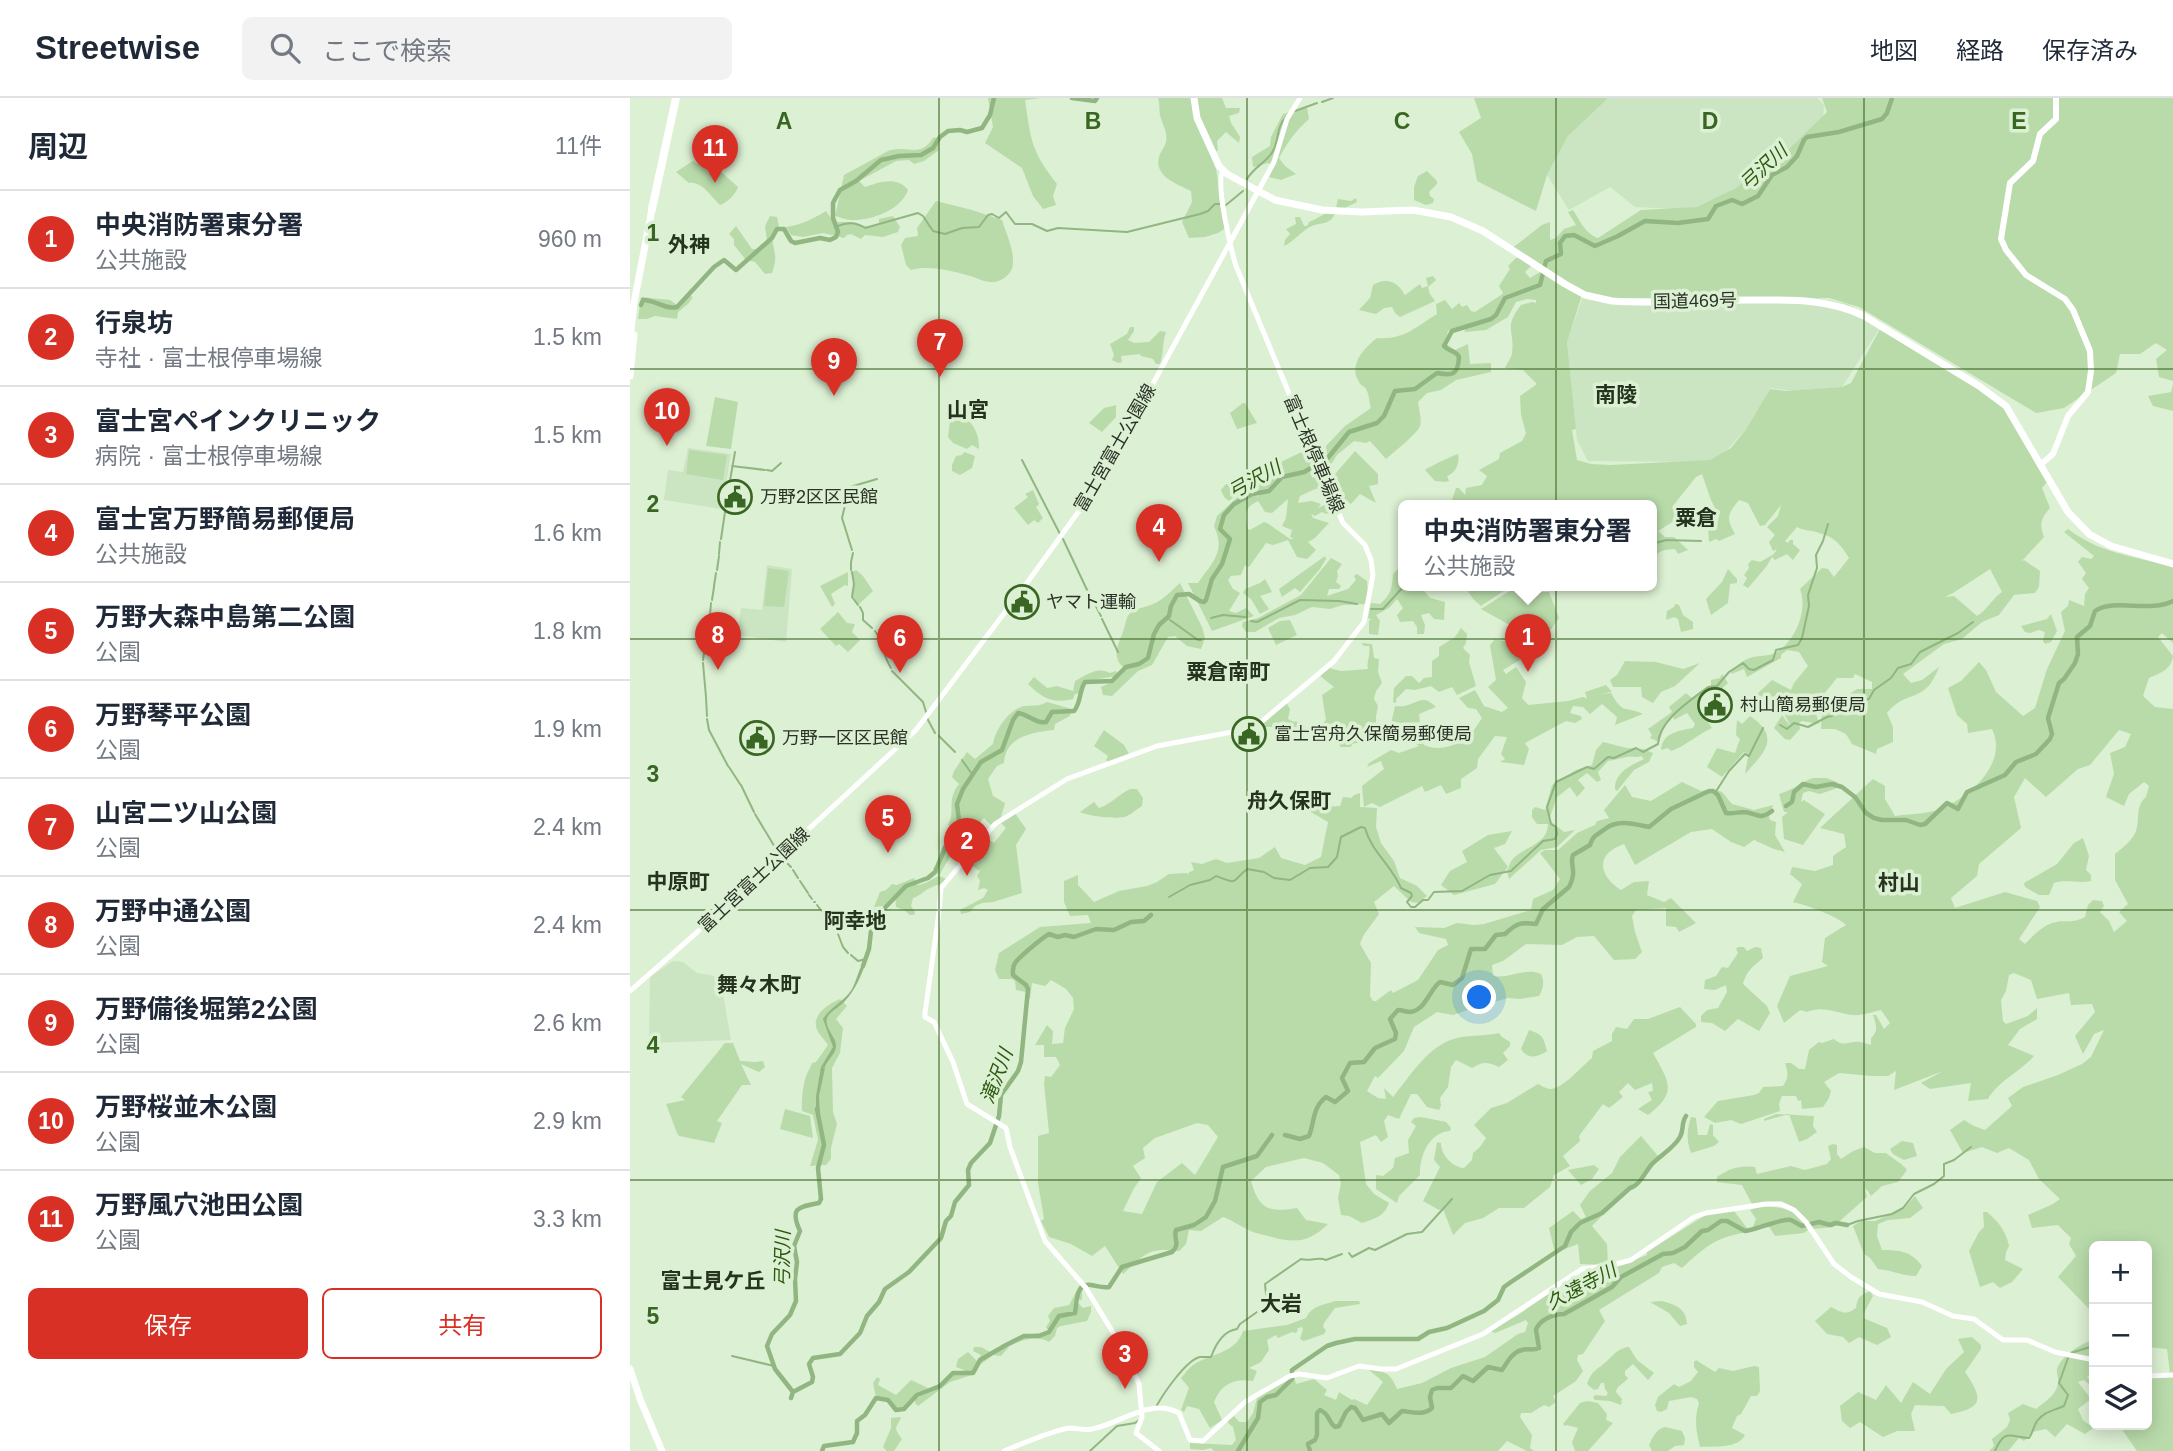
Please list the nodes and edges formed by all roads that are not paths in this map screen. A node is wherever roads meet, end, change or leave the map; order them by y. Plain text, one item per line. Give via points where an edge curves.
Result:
1 (676, 98) edge
2 (1195, 98) edge
3 (1300, 98) edge
4 (2056, 98) edge
5 (1223, 170) junction
6 (658, 183) junction
7 (1258, 191) junction
8 (664, 192) dead end
9 (652, 209) joint
10 (1230, 243) junction
11 (638, 285) junction
12 (630, 338) edge
13 (630, 376) edge
14 (2040, 464) junction
15 (2173, 564) edge
16 (630, 991) edge
17 (2089, 1359) edge
18 (630, 1369) edge
19 (2173, 1375) edge
20 (2152, 1376) edge
21 (630, 1381) edge
22 (1141, 1410) junction
23 (660, 1451) edge
24 (1004, 1451) edge
25 (1159, 1451) edge

1 - 6 highway
2 - 5 highway via 1197,118
3 - 7 main road, 富士宮富士公園線
4 - 14 main road via 2056,118 2040,134 2033,161 2010,183 2001,239 2026,275 2065,299 2090,351 2088,392 2068,416 2053,454
5 - 7 highway, 国道469号
5 - 10 main road, 富士根停車場線 via 1220,185
6 - 8 highway
6 - 9 highway
7 - 10 main road, 富士宮富士公園線
7 - 14 highway, 国道469号 via 1316,210 1413,209 1443,215 1483,231 1585,295 1612,301 1793,299 1848,308 2006,405
9 - 11 highway
10 - 16 main road, 富士宮富士公園線 via 1097,486 927,716 909,738
10 - 22 main road, 富士根停車場線 via 1343,523 1367,549 1373,573 1364,622 1334,661 1254,728 1163,744 1058,784 995,824 941,888 925,1017 936,1026 955,1065 967,1104 1006,1128 1045,1241 1085,1286 1137,1378
11 - 12 highway
11 - 13 highway
14 - 15 highway, 国道469号 via 2074,520 2089,534 2111,547
17 - 22 main road via 2026,1340 2003,1340 1974,1319 1953,1317 1922,1301 1870,1289 1834,1264 1794,1210 1774,1204 1700,1215 1631,1260 1582,1269 1483,1334 1415,1362 1391,1370 1355,1366 1327,1378 1291,1375 1245,1402 1203,1441 1191,1440 1174,1410
18 - 23 highway
19 - 20 main road
21 - 23 highway
22 - 24 main road via 1104,1426 1069,1428
22 - 25 main road, 富士根停車場線 via 1135,1432

